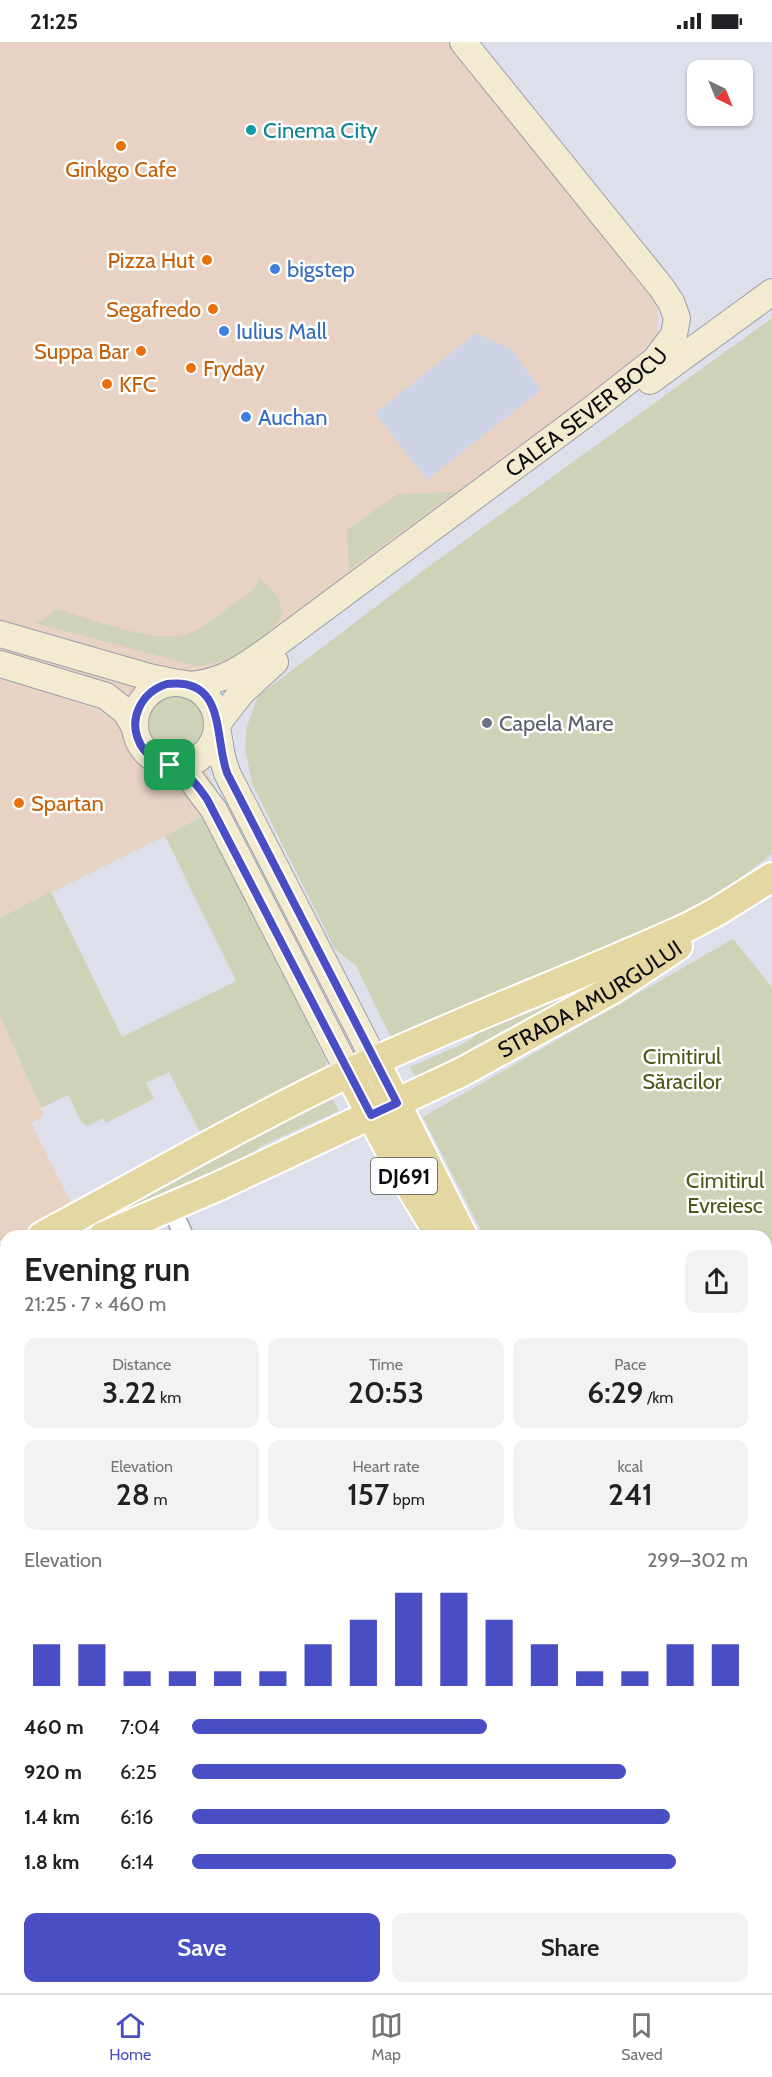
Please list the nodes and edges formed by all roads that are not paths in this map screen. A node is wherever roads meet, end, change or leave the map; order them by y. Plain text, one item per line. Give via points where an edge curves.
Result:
1 (463, 42) edge
2 (772, 292) edge
3 (677, 318) junction
4 (721, 328) junction
5 (0, 634) edge
6 (0, 664) edge
7 (258, 675) junction
8 (185, 684) junction
9 (217, 725) junction
10 (136, 732) junction
11 (168, 765) junction
12 (238, 792) junction
13 (772, 878) edge
14 (375, 1061) junction
15 (349, 1073) junction
16 (397, 1103) junction
17 (371, 1115) junction
18 (171, 1207) junction
19 (53, 1230) edge
20 (117, 1230) edge
21 (181, 1230) edge
22 (437, 1230) edge
23 (460, 1230) edge

1 - 3 main road, CALEA SEVER BOCU via 654,279
2 - 4 main road, CALEA SEVER BOCU
3 - 4 main road
3 - 8 main road, CALEA SEVER BOCU via 674,335 655,360 591,410 250,663 218,680
4 - 7 main road, CALEA SEVER BOCU
5 - 8 main road
6 - 10 main road via 105,696 126,712
7 - 9 main road, CALEA SEVER BOCU
7 - 12 main road via 236,726
8 - 9 main road, DJ691 via 209,699
8 - 10 main road via 160,687 148,695 136,714
9 - 11 main road via 214,740 202,756 190,763
9 - 12 main road, DJ691 via 222,757
10 - 11 main road, DJ691 via 150,756
11 - 15 main road, DJ691 via 190,778 214,810
12 - 14 main road, DJ691
13 - 14 main road, STRADA AMURGULUI via 671,934
13 - 16 main road, STRADA AMURGULUI via 613,989 504,1050
14 - 15 main road, STRADA AMURGULUI
14 - 16 main road, DJ691
15 - 17 main road, DJ691
15 - 19 main road, STRADA AMURGULUI
16 - 17 main road, STRADA AMURGULUI
16 - 23 main road, DJ691
17 - 18 main road, STRADA AMURGULUI
17 - 22 main road, DJ691
18 - 20 main road, STRADA AMURGULUI
18 - 21 street

